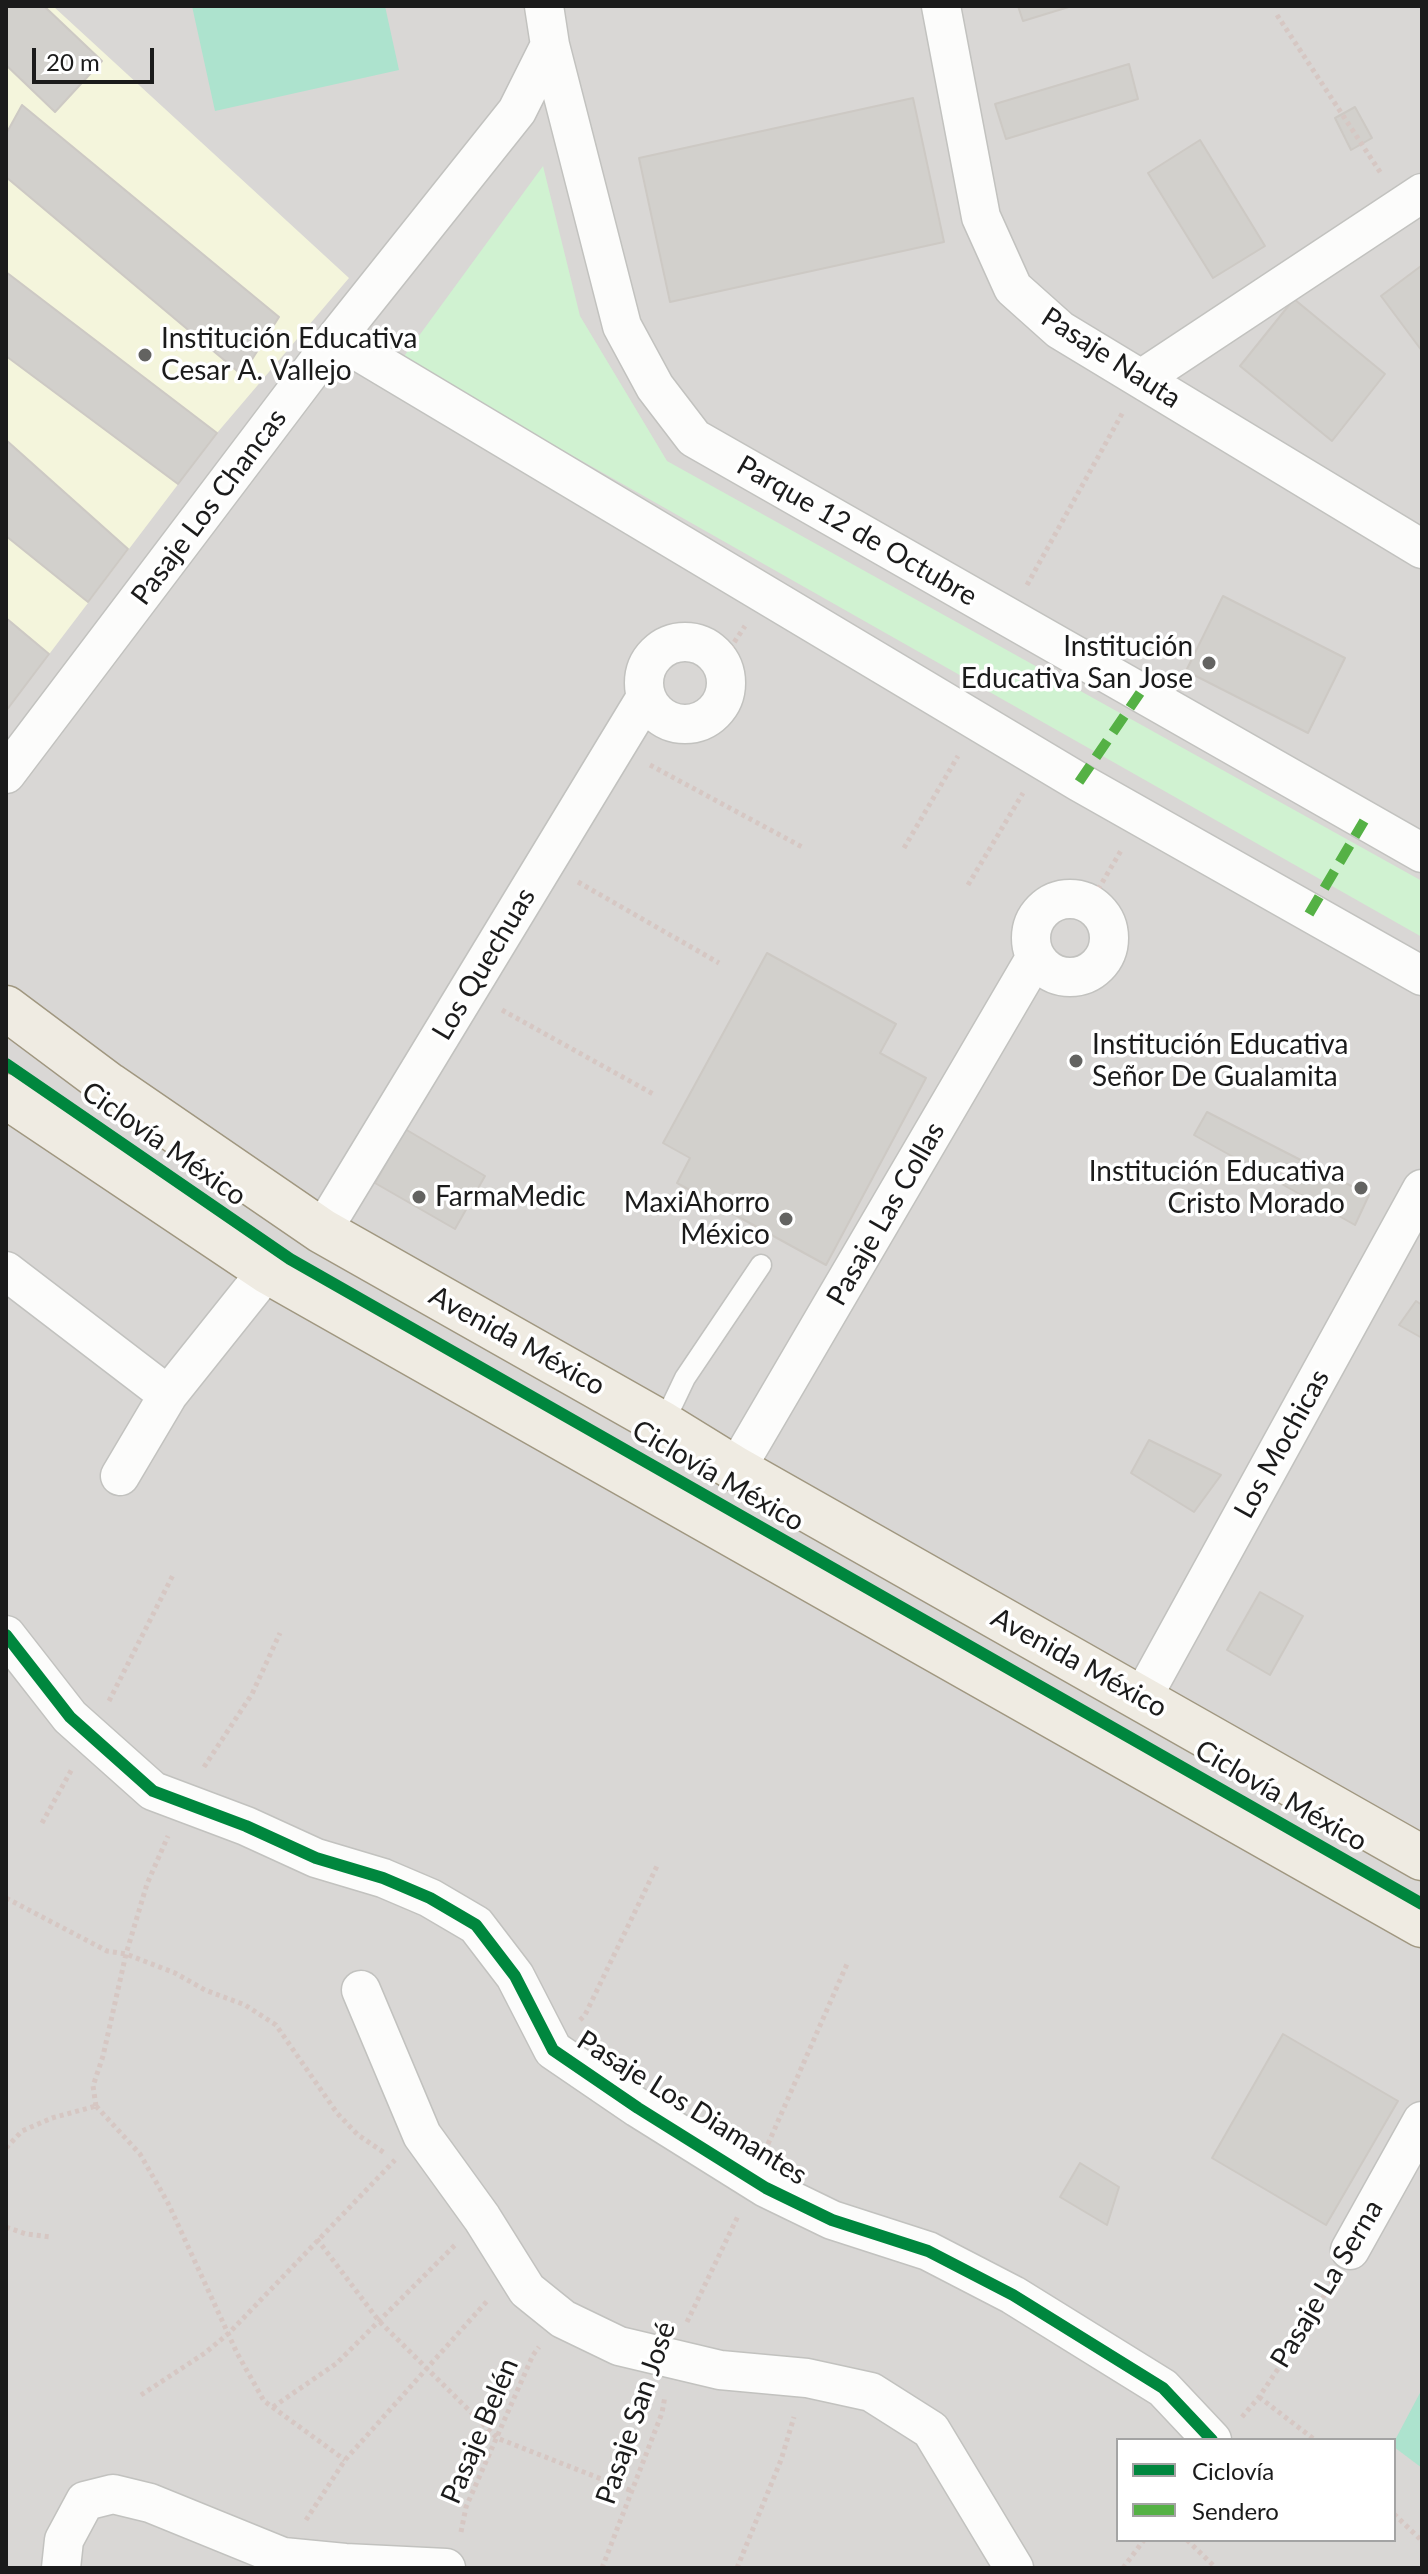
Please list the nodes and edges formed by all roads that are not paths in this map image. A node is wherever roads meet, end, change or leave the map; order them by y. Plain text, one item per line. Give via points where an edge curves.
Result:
1 (544, 6) edge
2 (941, 6) edge
3 (550, 45) junction
4 (1412, 199) edge
5 (336, 338) junction
6 (1141, 379) junction
7 (1422, 549) edge
8 (646, 697) dead end
9 (6, 774) edge
10 (1422, 853) edge
11 (1035, 958) junction
12 (1422, 976) edge
13 (6, 1008) edge
14 (6, 1096) edge
15 (1422, 1189) edge
16 (322, 1231) junction
17 (761, 1265) dead end
18 (6, 1271) edge
19 (267, 1271) junction
20 (168, 1395) junction
21 (663, 1424) junction
22 (736, 1469) junction
23 (120, 1476) dead end
24 (6, 1635) edge
25 (1142, 1698) junction
26 (1422, 1858) edge
27 (1422, 1925) edge
28 (361, 1990) dead end
29 (1422, 2121) edge
30 (1350, 2250) road end
31 (1226, 2429) edge
32 (453, 2553) edge
33 (61, 2568) edge
34 (1014, 2568) edge

1 - 3 street, Parque 12 de Octubre
2 - 6 street, Pasaje Nauta via 981,217 1013,288 1060,330
3 - 5 street, Pasaje Los Chancas via 517,111
3 - 10 street, Parque 12 de Octubre via 622,326 655,387 694,438
4 - 6 street
5 - 9 street, Pasaje Los Chancas
5 - 12 street via 1140,818
6 - 7 street, Pasaje Nauta
8 - 16 street, Los Quechuas
11 - 11 street via 1061,977 1084,975 1101,962 1109,941 1105,919 1090,903 1059,899 1035,918 1030,939
11 - 22 street, Pasaje Las Collas
13 - 16 main road, Avenida México
14 - 19 main road, Avenida México
15 - 25 street, Los Mochicas
16 - 21 main road, Avenida México
17 - 21 lane via 685,1378
18 - 20 street
19 - 20 street
19 - 27 main road, Avenida México
20 - 23 street
21 - 22 main road, Avenida México
22 - 25 main road, Avenida México
24 - 31 street, Pasaje Los Diamantes via 70,1717 153,1791 316,1858 383,1878 476,1925 515,1976 553,2050 638,2108 832,2220 928,2251 1013,2295
25 - 26 main road, Avenida México
28 - 34 street via 409,2148 482,2218 527,2290 563,2319 619,2346 720,2370 807,2378 871,2392 931,2430
29 - 30 street, Pasaje La Serna
32 - 33 street via 345,2563 283,2557 150,2503 113,2494 85,2501 64,2540

